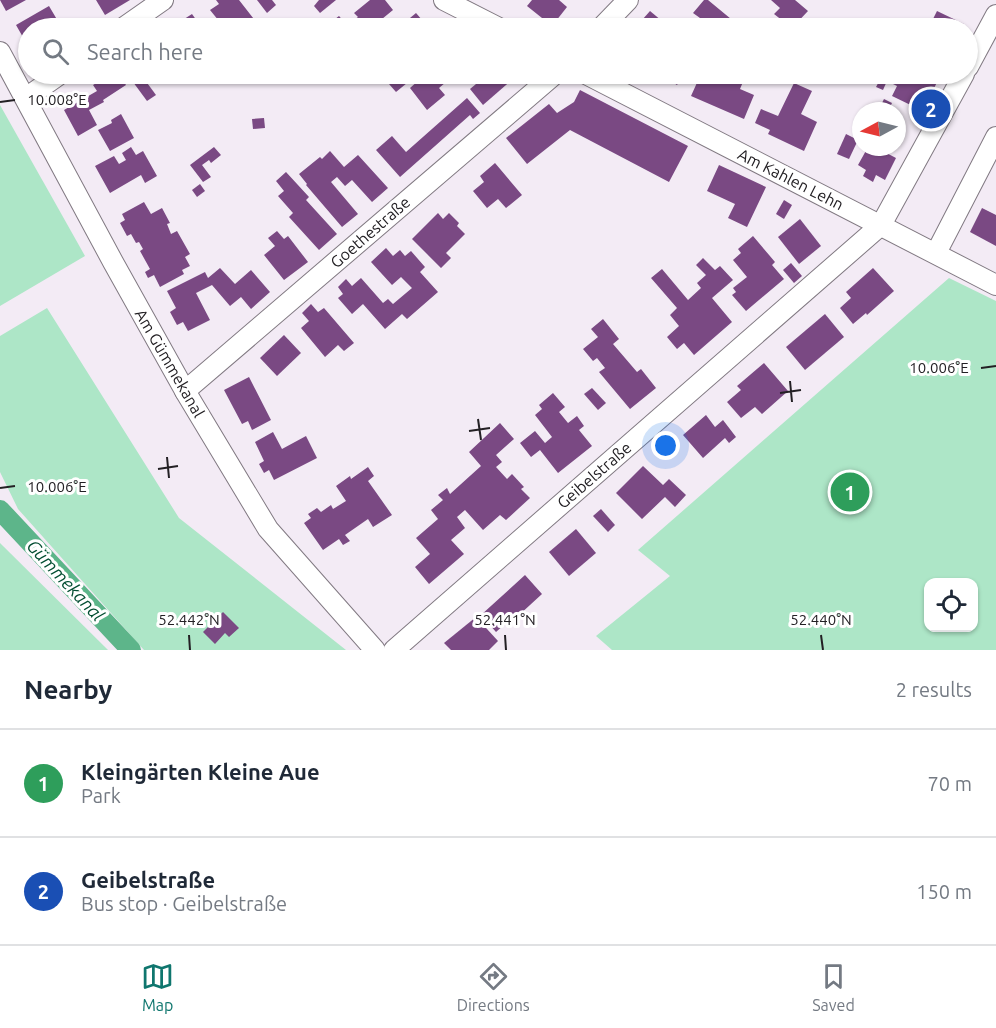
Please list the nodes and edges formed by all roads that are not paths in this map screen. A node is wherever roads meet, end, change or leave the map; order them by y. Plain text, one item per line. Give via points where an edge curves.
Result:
1 (163, 0) edge
2 (444, 0) edge
3 (628, 0) edge
4 (996, 15) edge
5 (137, 18) edge
6 (479, 18) edge
7 (611, 18) edge
8 (978, 48) edge
9 (0, 52) edge
10 (18, 84) edge
11 (18, 84) edge
12 (46, 84) edge
13 (543, 84) edge
14 (606, 84) edge
15 (959, 84) edge
16 (26, 98) junction
17 (996, 137) edge
18 (881, 225) junction
19 (936, 253) junction
20 (996, 285) edge
21 (185, 391) junction
22 (375, 650) edge
23 (394, 650) edge

1 - 5 street
2 - 6 street
3 - 7 street
4 - 8 street
9 - 11 street, Am Gümmekanal
10 - 16 street, Am Gümmekanal
12 - 16 street
13 - 21 street, Goethestraße
14 - 18 street, Am Kahlen Lehn
15 - 18 street, Geibelstraße
16 - 21 street, Am Gümmekanal
17 - 19 street
18 - 19 street, Am Kahlen Lehn
18 - 23 street, Geibelstraße
19 - 20 street, Am Kahlen Lehn
21 - 22 street, Am Gümmekanal via 268,529

